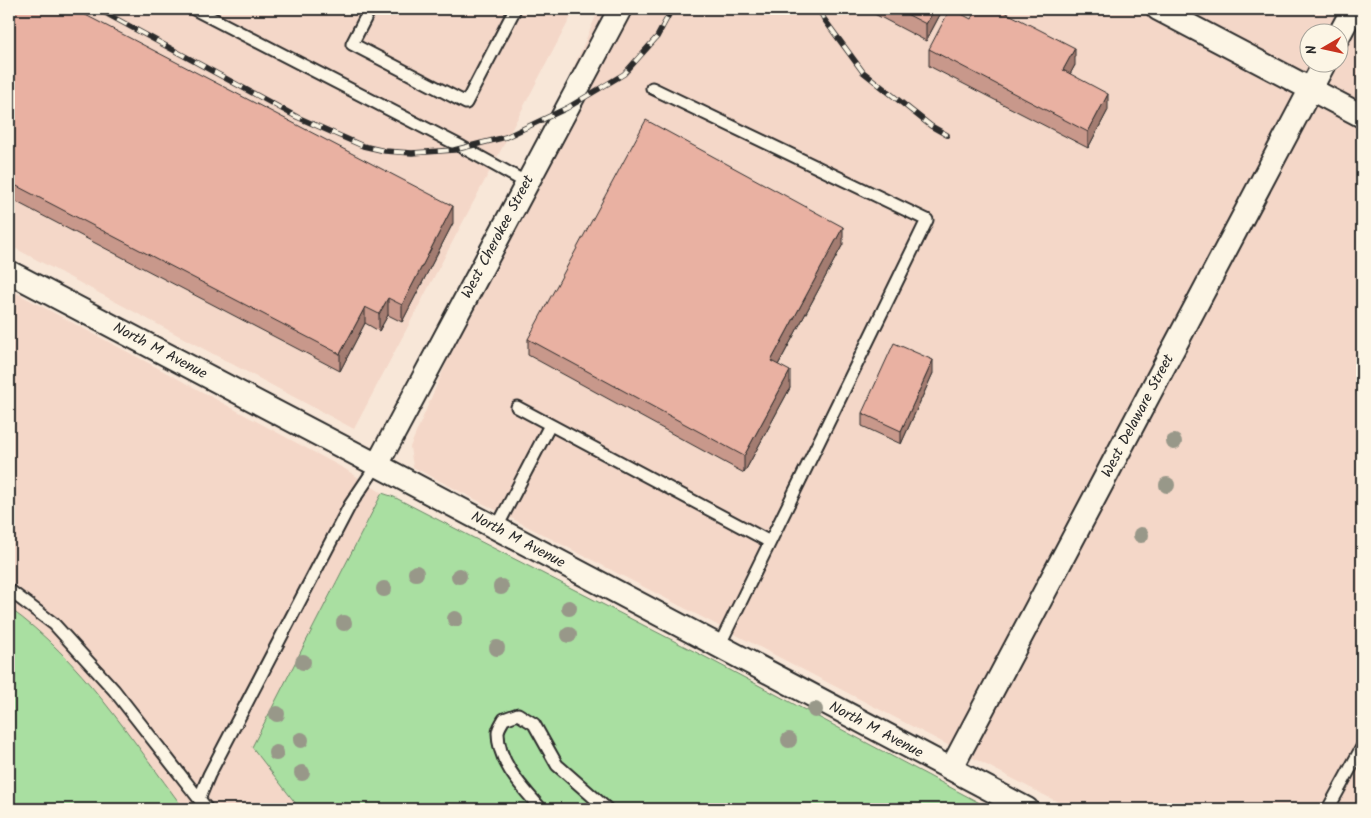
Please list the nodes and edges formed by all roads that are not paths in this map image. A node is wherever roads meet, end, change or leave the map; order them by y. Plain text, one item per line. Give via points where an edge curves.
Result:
1 (194, 9) edge
2 (370, 9) edge
3 (515, 9) edge
4 (620, 9) edge
5 (1158, 9) edge
6 (1353, 9) edge
7 (1346, 22) edge
8 (1320, 72) edge
9 (652, 88) dead end
10 (1311, 89) junction
11 (1362, 116) edge
12 (527, 183) junction
13 (9, 272) edge
14 (517, 407) dead end
15 (550, 425) junction
16 (377, 465) junction
17 (496, 529) junction
18 (770, 542) junction
19 (9, 590) edge
20 (719, 646) junction
21 (1362, 747) edge
22 (952, 769) junction
23 (200, 799) junction
24 (207, 809) edge
25 (541, 809) edge
26 (607, 809) edge
27 (1027, 809) edge
28 (1328, 809) edge

1 - 12 lane
2 - 3 lane via 352,44 466,103
4 - 12 street, West Cherokee Street
5 - 10 street
6 - 7 street
8 - 10 street, West Delaware Street
9 - 18 lane via 927,220
10 - 11 street
10 - 22 street, West Delaware Street
12 - 16 street, West Cherokee Street
13 - 16 street, North M Avenue
14 - 15 lane
15 - 17 lane
15 - 18 lane
16 - 17 street, North M Avenue
16 - 23 lane via 350,505 209,775
17 - 20 street, North M Avenue
18 - 20 lane
19 - 23 lane via 54,624 114,690
20 - 22 street, North M Avenue
21 - 28 lane
22 - 27 street, North M Avenue
23 - 24 lane
25 - 26 lane via 513,776 500,749 498,731 504,719 518,714 534,724 557,765

